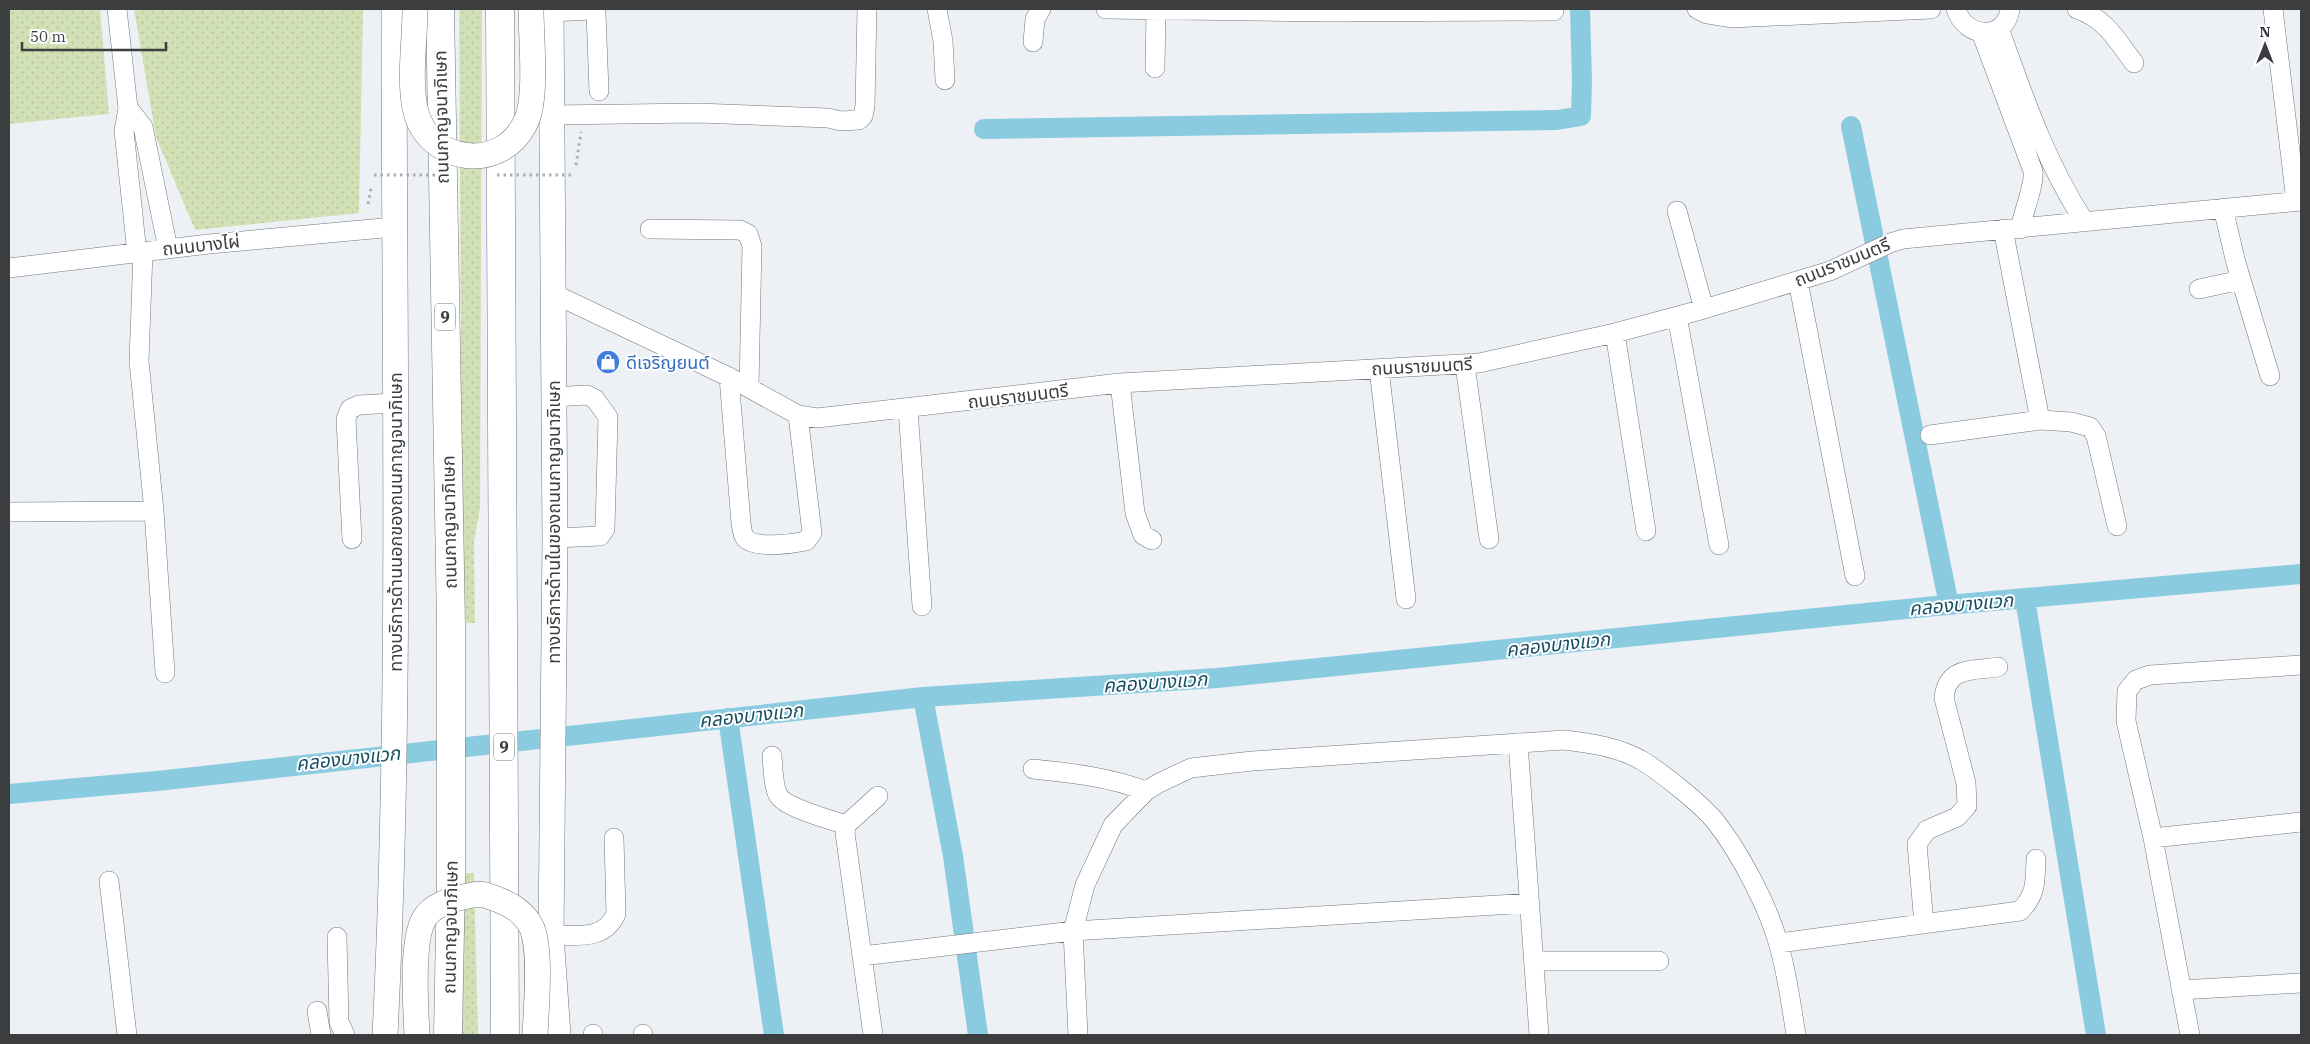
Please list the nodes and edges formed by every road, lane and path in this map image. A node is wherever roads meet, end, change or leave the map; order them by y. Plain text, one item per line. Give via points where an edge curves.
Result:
1 (117, 9) edge
2 (394, 9) edge
3 (415, 9) edge
4 (440, 9) edge
5 (500, 9) edge
6 (867, 9) edge
7 (937, 9) edge
8 (1041, 9) edge
9 (1106, 9) edge
10 (1697, 9) edge
11 (1931, 9) edge
12 (1956, 9) edge
13 (2010, 9) edge
14 (2077, 9) edge
15 (2273, 9) edge
16 (544, 10) edge
17 (1156, 10) junction
18 (1327, 10) edge
19 (1348, 10) edge
20 (1554, 11) dead end
21 (1990, 30) junction
22 (1033, 42) dead end
23 (2134, 64) dead end
24 (1154, 68) dead end
25 (945, 80) dead end
26 (600, 91) dead end
27 (128, 108) junction
28 (552, 115) junction
29 (581, 132) dead end
30 (574, 175) dead end
31 (2058, 180) junction
32 (2034, 181) junction
33 (2298, 201) edge
34 (2223, 208) junction
35 (1677, 211) dead end
36 (2084, 221) junction
37 (394, 227) junction
38 (650, 229) dead end
39 (2012, 229) junction
40 (168, 249) junction
41 (140, 252) junction
42 (9, 268) edge
43 (2240, 280) junction
44 (1798, 281) junction
45 (2199, 289) dead end
46 (552, 293) junction
47 (1704, 309) junction
48 (1677, 316) junction
49 (1615, 332) junction
50 (1465, 365) junction
51 (1379, 369) junction
52 (2270, 376) dead end
53 (728, 377) junction
54 (1120, 383) junction
55 (749, 388) junction
56 (553, 397) junction
57 (395, 403) junction
58 (908, 409) junction
59 (798, 415) junction
60 (2040, 420) junction
61 (1930, 436) dead end
62 (154, 511) junction
63 (9, 512) edge
64 (2117, 526) dead end
65 (1646, 532) dead end
66 (555, 538) junction
67 (352, 539) dead end
68 (1489, 539) dead end
69 (1152, 540) dead end
70 (1719, 544) dead end
71 (1855, 576) dead end
72 (1406, 599) dead end
73 (922, 606) dead end
74 (2301, 665) edge
75 (1998, 667) dead end
76 (165, 673) dead end
77 (1518, 743) junction
78 (772, 756) dead end
79 (1033, 769) dead end
80 (1146, 791) junction
81 (878, 796) dead end
82 (2301, 822) edge
83 (846, 825) junction
84 (614, 838) dead end
85 (2153, 838) junction
86 (2036, 858) dead end
87 (109, 881) dead end
88 (1529, 903) junction
89 (1924, 924) junction
90 (1073, 931) junction
91 (552, 935) junction
92 (337, 937) dead end
93 (1779, 943) junction
94 (862, 956) junction
95 (1659, 960) dead end
96 (1534, 962) junction
97 (2301, 983) edge
98 (2181, 990) junction
99 (318, 1011) dead end
100 (127, 1035) edge
101 (321, 1035) edge
102 (345, 1035) edge
103 (385, 1035) edge
104 (417, 1035) edge
105 (448, 1035) edge
106 (505, 1035) edge
107 (535, 1035) edge
108 (558, 1035) edge
109 (873, 1035) edge
110 (1078, 1035) edge
111 (1539, 1035) edge
112 (1796, 1035) edge
113 (2190, 1035) edge

1 - 27 street
2 - 37 main road, ทางบริการด้านนอกของถนนกาญจนาภิเษก
3 - 16 main road, bridge via 415,108 421,127 436,143 458,155 478,156 494,154 510,144 528,117
4 - 105 highway, ถนนกาญจนาภิเษก / 9 via 451,624 452,878
5 - 106 highway, 9
6 - 28 street via 865,106 859,120 698,113
7 - 25 street
8 - 22 street via 1035,20
9 - 17 street
10 - 11 street via 1731,18
12 - 21 street via 1965,26
13 - 21 street via 2009,14
14 - 23 street via 2092,14 2107,26
15 - 33 street
16 - 26 street via 590,10 596,13
16 - 28 main road, ทางบริการด้านในของถนนกาญจนาภิเษก
17 - 18 street
17 - 24 street
18 - 19 street
19 - 20 street
21 - 31 street
21 - 32 street
27 - 40 street via 143,127
27 - 41 street via 124,131
28 - 46 main road, ทางบริการด้านในของถนนกาญจนาภิเษก
29 - 30 path
31 - 32 street
31 - 36 street
32 - 39 street
33 - 34 street, ถนนราชมนตรี
34 - 36 street, ถนนราชมนตรี
34 - 43 street
35 - 47 street
36 - 39 street, ถนนราชมนตรี
37 - 40 street, ถนนบางไผ่
37 - 57 main road, ทางบริการด้านนอกของถนนกาญจนาภิเษก
38 - 55 street via 740,230 748,234 752,246
39 - 44 street, ถนนราชมนตรี via 1916,237 1890,243 1830,271
39 - 60 street
40 - 41 street, ถนนบางไผ่
41 - 42 street, ถนนบางไผ่
41 - 62 street via 139,361
43 - 45 street
43 - 52 street
44 - 47 street, ถนนราชมนตรี
44 - 71 street
46 - 53 street, ถนนราชมนตรี
46 - 56 main road, ทางบริการด้านในของถนนกาญจนาภิเษก
47 - 48 street, ถนนราชมนตรี
48 - 49 street, ถนนราชมนตรี
48 - 70 street
49 - 50 street, ถนนราชมนตรี
49 - 65 street
50 - 51 street, ถนนราชมนตรี
50 - 68 street
51 - 54 street, ถนนราชมนตรี
51 - 72 street
53 - 55 street, ถนนราชมนตรี
53 - 59 street via 741,523 744,536 753,544 806,541 812,533
54 - 58 street, ถนนราชมนตรี
54 - 69 street via 1135,513 1143,535
55 - 59 street, ถนนราชมนตรี
56 - 66 main road, ทางบริการด้านในของถนนกาญจนาภิเษก
56 - 66 street via 587,395 599,402 608,417 605,529 600,536
57 - 67 street via 359,405 350,409 346,419
57 - 103 main road, ทางบริการด้านนอกของถนนกาญจนาภิเษก via 393,885
58 - 59 street, ถนนราชมนตรี via 817,418
58 - 73 street
60 - 61 street
60 - 64 street via 2090,426 2096,436
62 - 63 street
62 - 76 street
66 - 91 main road, ทางบริการด้านในของถนนกาญจนาภิเษก
74 - 85 street via 2150,675 2136,680 2127,691 2126,721
75 - 89 street via 1960,672 1951,676 1946,684 1944,698 1966,783 1967,806 1957,817 1927,830 1917,844
77 - 80 street via 1191,768
77 - 88 street
77 - 93 street via 1564,740 1598,744 1640,760 1678,788 1714,820 1768,913
78 - 83 street via 777,793 782,799
79 - 80 street via 1118,780
80 - 90 street via 1113,825 1085,885
81 - 83 street
82 - 85 street
83 - 94 street
84 - 91 street via 616,914 612,924 591,934
85 - 98 street
86 - 89 street via 2034,893 2020,911
87 - 100 street
88 - 90 street
88 - 96 street
89 - 93 street
90 - 94 street
90 - 110 street
91 - 108 main road, ทางบริการด้านในของถนนกาญจนาภิเษก
92 - 102 street via 339,1022
93 - 112 street
94 - 109 street
95 - 96 street
96 - 111 street
97 - 98 street
98 - 113 street
99 - 101 street
104 - 107 main road, bridge via 417,942 426,916 450,900 480,894 517,909 531,926 536,964

